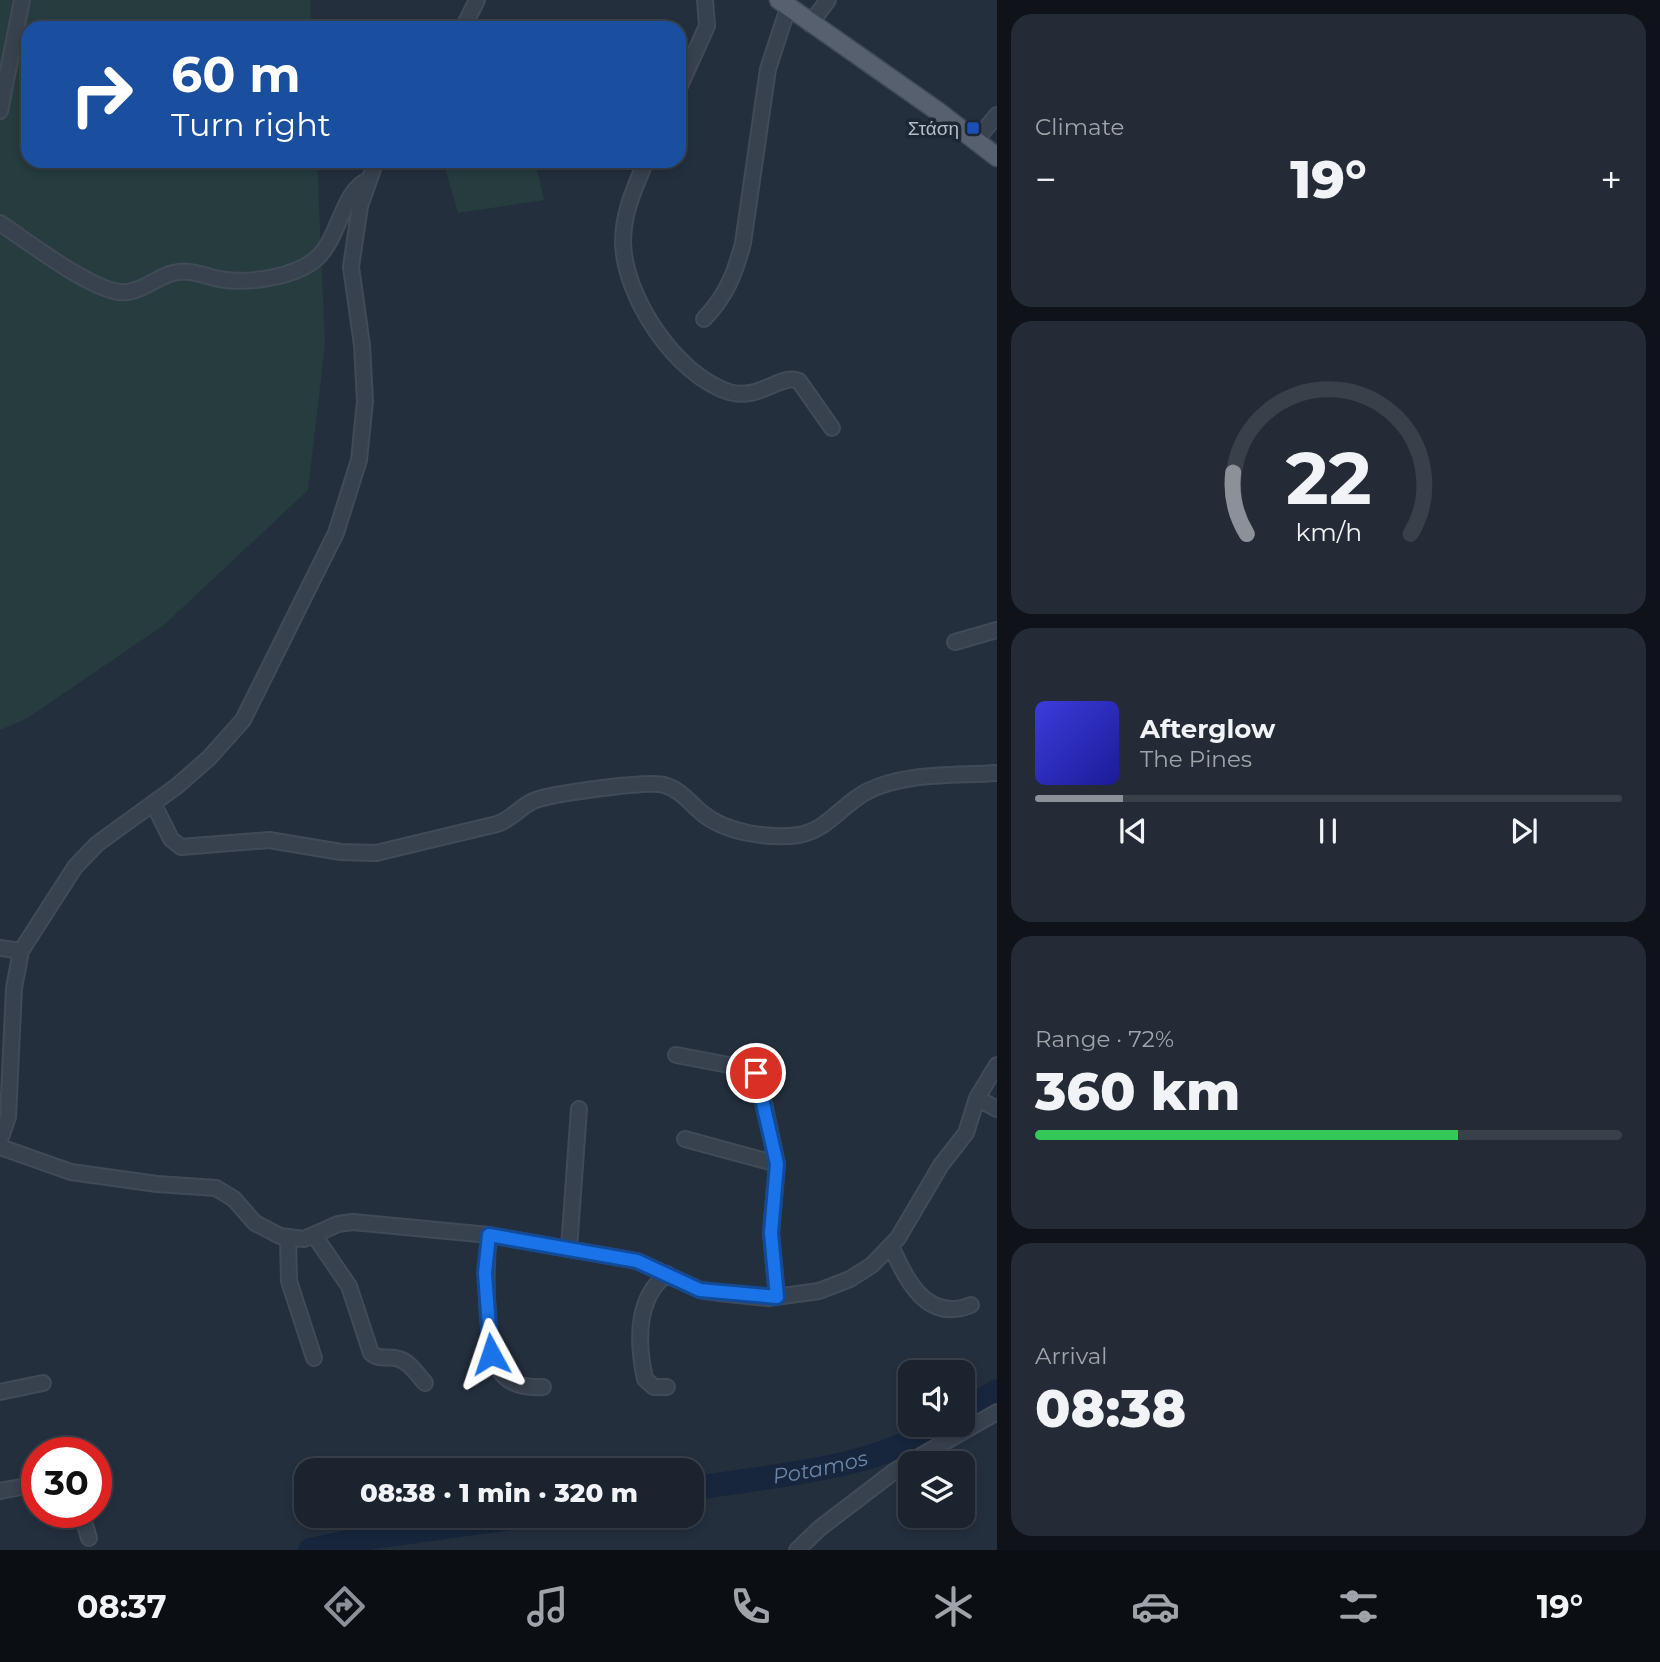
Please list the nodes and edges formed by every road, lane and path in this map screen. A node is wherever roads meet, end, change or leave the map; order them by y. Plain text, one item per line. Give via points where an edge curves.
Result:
1 (22, 0) edge
2 (477, 0) edge
3 (705, 0) edge
4 (828, 0) edge
5 (784, 4) edge
6 (466, 21) edge
7 (810, 24) junction
8 (686, 72) edge
9 (0, 111) edge
10 (997, 115) edge
11 (976, 140) junction
12 (997, 157) edge
13 (373, 168) edge
14 (643, 168) edge
15 (368, 180) junction
16 (0, 223) edge
17 (704, 319) dead end
18 (832, 428) dead end
19 (997, 630) edge
20 (956, 642) dead end
21 (997, 773) edge
22 (153, 803) junction
23 (0, 948) edge
24 (22, 951) junction
25 (676, 1055) dead end
26 (997, 1065) edge
27 (977, 1098) junction
28 (579, 1109) dead end
29 (997, 1110) edge
30 (685, 1139) dead end
31 (0, 1140) edge
32 (0, 1147) edge
33 (777, 1164) junction
34 (314, 1235) junction
35 (489, 1235) junction
36 (288, 1238) junction
37 (891, 1246) junction
38 (569, 1249) junction
39 (667, 1273) junction
40 (777, 1297) junction
41 (971, 1305) dead end
42 (314, 1358) dead end
43 (43, 1383) dead end
44 (425, 1383) dead end
45 (543, 1387) dead end
46 (667, 1387) dead end
47 (0, 1392) edge
48 (997, 1412) edge
49 (21, 1487) edge
50 (0, 1491) edge
51 (86, 1528) edge
52 (89, 1538) dead end
53 (797, 1550) edge

1 - 9 street
2 - 6 street
3 - 8 street via 707,26
4 - 7 street
5 - 7 main road
5 - 17 street via 768,69 736,271 727,291
7 - 11 main road
10 - 11 street
11 - 12 main road
13 - 15 street
14 - 18 street via 631,196 623,243 628,276 639,302 666,344 702,379 727,392 752,394 787,379 799,381
15 - 16 street via 353,191 341,222 317,258 268,278 225,280 195,271 174,273 122,293 72,270
15 - 22 street via 351,267 365,401 359,460 336,533 243,720 209,758
19 - 20 street
21 - 22 street via 886,785 863,794 823,825 798,835 718,825 676,790 653,783 534,800 497,824 376,853 269,840 181,847 171,839
22 - 24 street via 83,859
23 - 24 street
24 - 31 street via 14,988 8,1117
25 - 33 street via 756,1073
26 - 27 street
27 - 29 street
27 - 37 street via 965,1133
28 - 38 street
30 - 33 street
32 - 36 street via 71,1172 216,1188 265,1230
33 - 40 street via 771,1233
34 - 35 street via 353,1222
34 - 36 street
34 - 44 street via 349,1286 371,1353 406,1362
35 - 38 street
35 - 45 street via 485,1273 491,1354 500,1373 512,1382
36 - 42 street via 289,1281
37 - 40 street via 850,1279 819,1291
37 - 41 street via 908,1282 927,1303 954,1309
38 - 39 street via 637,1261
39 - 40 street via 700,1290
39 - 46 street via 650,1290 640,1330 645,1379 654,1387
43 - 47 street
48 - 53 street via 896,1470
49 - 50 street
51 - 52 street

